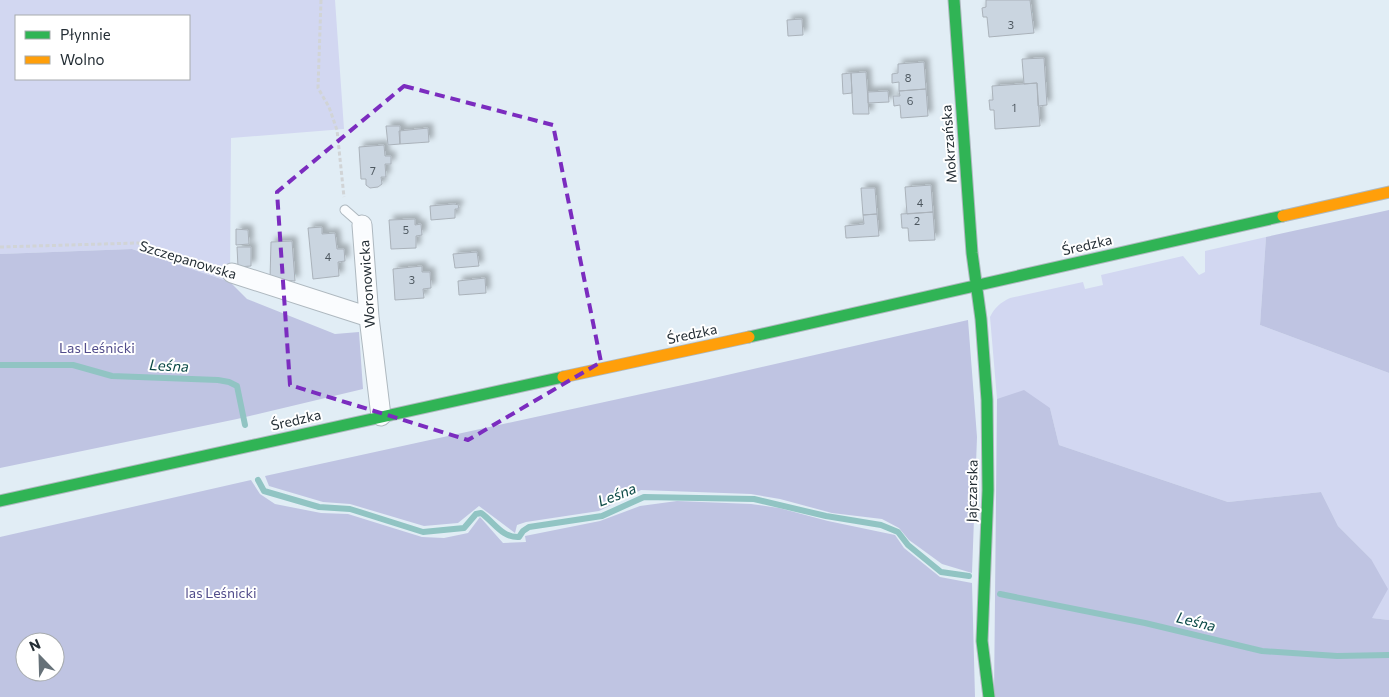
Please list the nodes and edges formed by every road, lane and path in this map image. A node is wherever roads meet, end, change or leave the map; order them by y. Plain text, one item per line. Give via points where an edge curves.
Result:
1 (321, 0) edge
2 (954, 0) edge
3 (1389, 192) edge
4 (345, 210) joint
5 (362, 225) joint
6 (0, 247) edge
7 (232, 273) joint
8 (976, 286) junction
9 (369, 317) junction
10 (381, 416) junction
11 (0, 501) edge
12 (989, 697) edge

1 - 4 path via 318,88 337,130
2 - 8 main road, Mokrzańska
3 - 8 main road, Średzka
4 - 5 lane, Woronowicka
5 - 9 street, Woronowicka
6 - 7 path, Szczepanowska via 138,243
7 - 9 street, Szczepanowska
8 - 10 main road, Średzka
8 - 12 main road, Jajczarska via 987,400 988,490 982,641
9 - 10 street, Woronowicka
10 - 11 main road, Średzka

